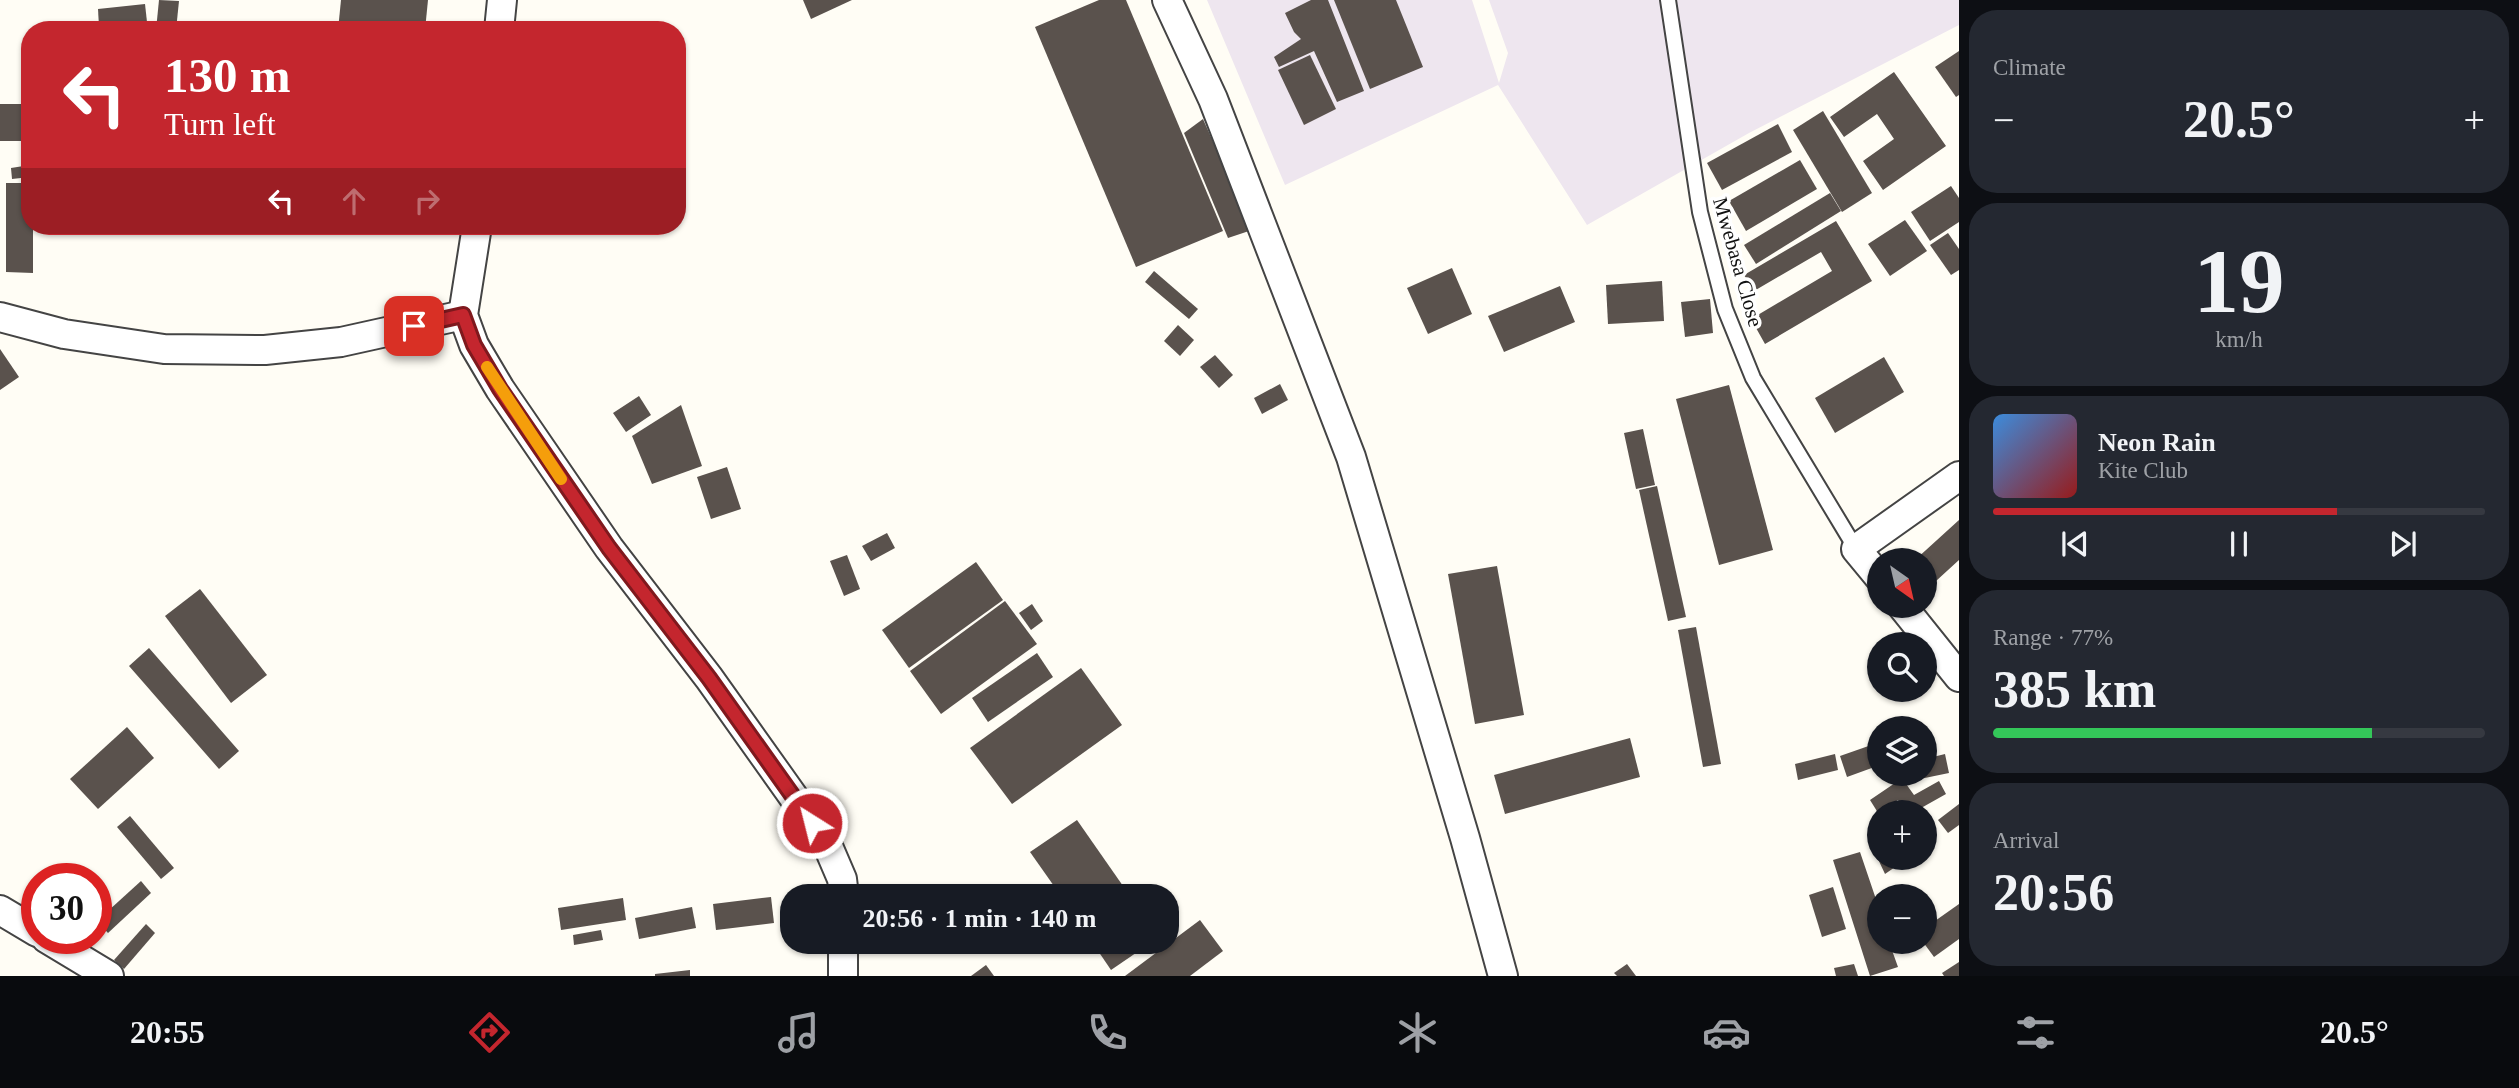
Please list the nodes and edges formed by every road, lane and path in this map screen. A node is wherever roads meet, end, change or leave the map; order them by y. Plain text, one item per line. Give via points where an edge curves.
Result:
1 (502, 0) edge
2 (1167, 0) edge
3 (1668, 0) edge
4 (500, 21) edge
5 (476, 235) edge
6 (463, 315) junction
7 (0, 317) edge
8 (1959, 477) edge
9 (1856, 549) junction
10 (1867, 562) edge
11 (1912, 618) edge
12 (1959, 677) edge
13 (843, 884) edge
14 (0, 910) edge
15 (21, 922) edge
16 (73, 954) edge
17 (843, 954) edge
18 (109, 976) edge
19 (843, 976) edge
20 (1503, 976) edge

1 - 4 street
2 - 20 street via 1213,99 1351,457
3 - 9 lane, Mwebasa Close via 1700,212 1725,309 1753,378
5 - 6 street
6 - 7 street via 341,342 265,350 164,349 64,334
6 - 13 street via 474,345 500,389 609,548 827,844
8 - 9 street
9 - 10 street
11 - 12 street
14 - 15 street
16 - 18 street
17 - 19 street

